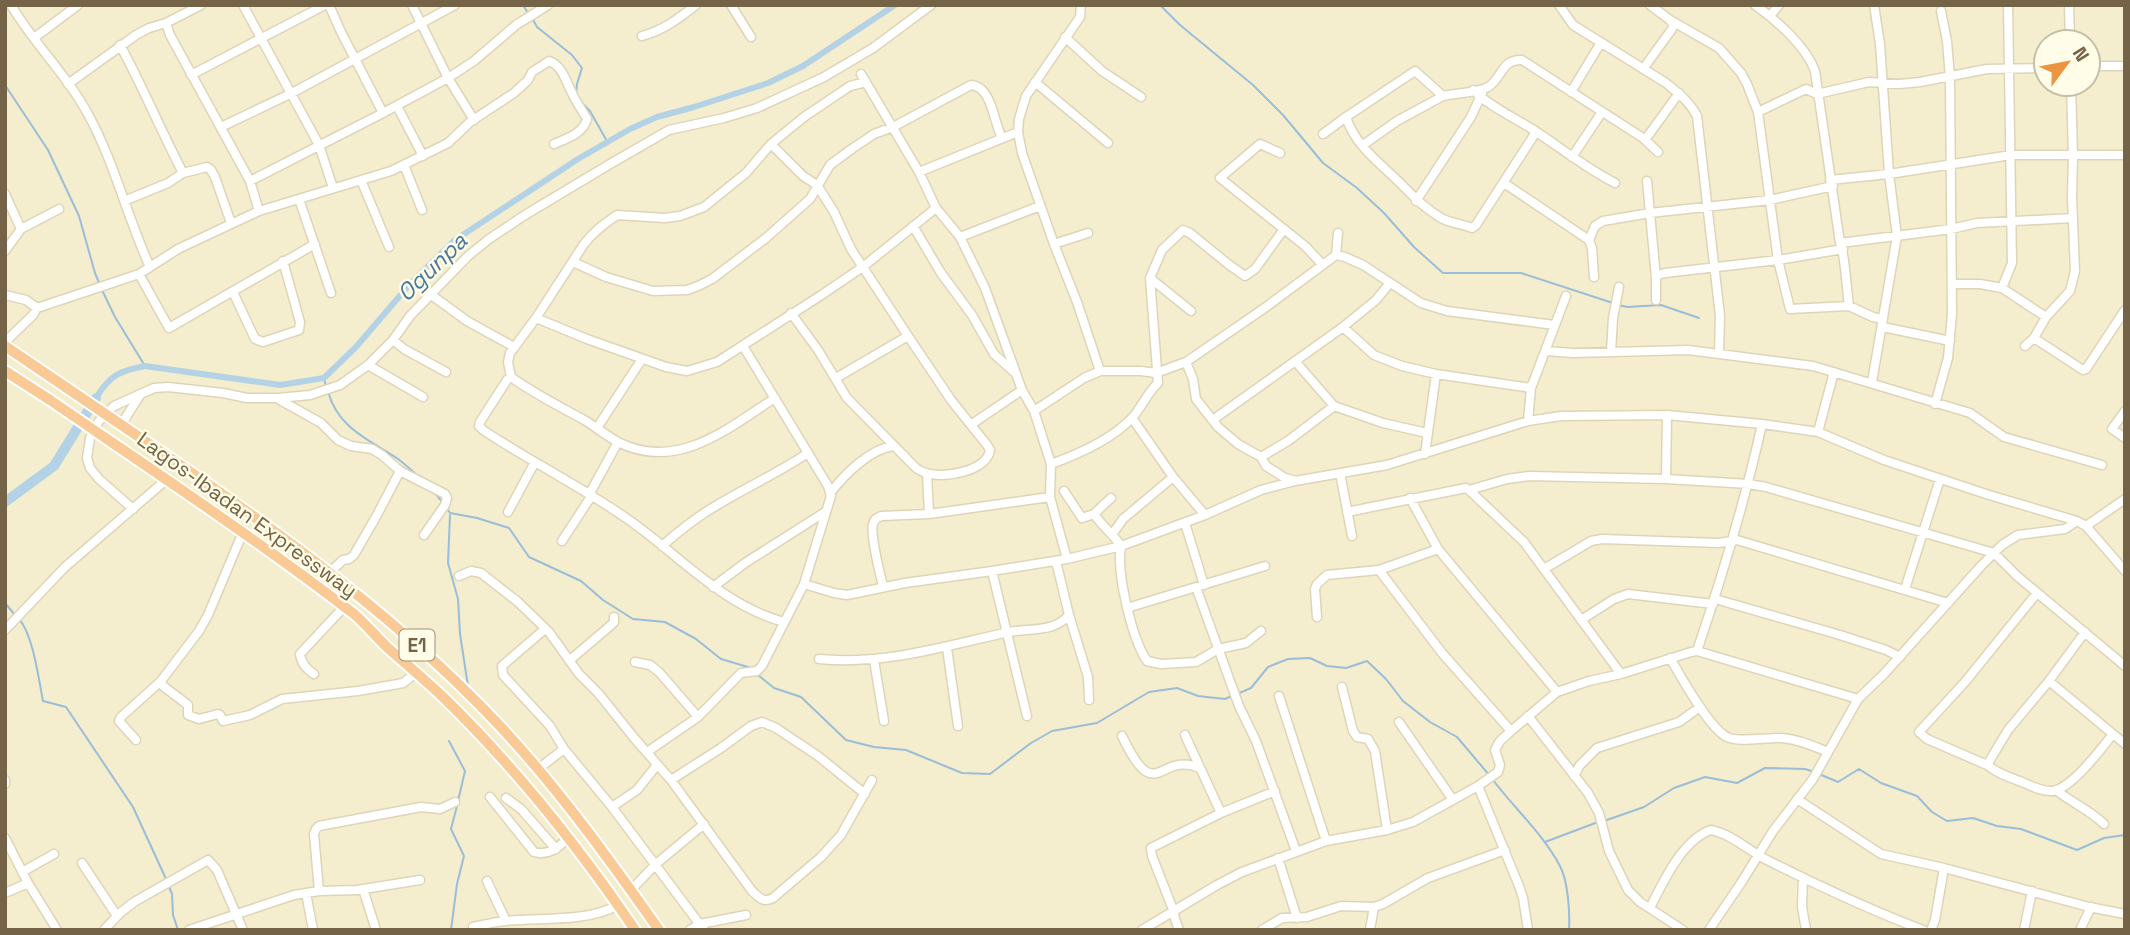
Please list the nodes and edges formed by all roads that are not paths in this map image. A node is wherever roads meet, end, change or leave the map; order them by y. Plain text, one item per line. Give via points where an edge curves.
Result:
1 (11, 5) edge
2 (78, 5) edge
3 (201, 5) edge
4 (243, 5) edge
5 (327, 5) edge
6 (412, 5) edge
7 (455, 5) edge
8 (548, 5) edge
9 (696, 5) edge
10 (731, 5) edge
11 (931, 5) edge
12 (1081, 5) edge
13 (1559, 5) edge
14 (1650, 5) edge
15 (1755, 5) edge
16 (1779, 5) edge
17 (1874, 5) edge
18 (2008, 5) edge
19 (2069, 5) edge
20 (1941, 11) dead end
21 (1770, 16) junction
22 (1670, 20) junction
23 (166, 23) junction
24 (421, 23) junction
25 (2070, 28) edge
26 (642, 36) dead end
27 (34, 37) junction
28 (751, 37) dead end
29 (1065, 37) junction
30 (261, 39) junction
31 (1600, 44) junction
32 (120, 46) junction
33 (355, 58) junction
34 (2102, 66) edge
35 (2125, 66) edge
36 (2032, 68) edge
37 (1643, 69) junction
38 (2010, 69) junction
39 (861, 74) dead end
40 (191, 75) junction
41 (448, 78) junction
42 (1950, 78) junction
43 (866, 82) junction
44 (1035, 82) junction
45 (1883, 82) junction
46 (68, 84) junction
47 (1484, 88) junction
48 (1473, 90) junction
49 (1571, 92) junction
50 (1679, 93) junction
51 (290, 94) junction
52 (1817, 94) junction
53 (1443, 96) junction
54 (1141, 97) dead end
55 (2071, 98) edge
56 (1481, 99) junction
57 (397, 106) junction
58 (1602, 112) junction
59 (1758, 112) junction
60 (383, 113) junction
61 (1346, 117) junction
62 (474, 120) junction
63 (222, 127) junction
64 (893, 127) junction
65 (1018, 132) junction
66 (1536, 132) junction
67 (1323, 134) dead end
68 (1003, 138) junction
69 (1645, 140) junction
70 (554, 144) dead end
71 (1108, 144) dead end
72 (318, 145) junction
73 (772, 145) junction
74 (1363, 145) junction
75 (1658, 152) dead end
76 (1280, 153) dead end
77 (2011, 155) junction
78 (2125, 155) edge
79 (423, 156) junction
80 (2073, 156) junction
81 (1572, 157) junction
82 (404, 165) junction
83 (1950, 165) junction
84 (919, 172) junction
85 (183, 173) junction
86 (1889, 174) junction
87 (361, 180) junction
88 (250, 181) junction
89 (1647, 181) dead end
90 (1615, 183) dead end
91 (1831, 183) junction
92 (1504, 184) junction
93 (817, 185) junction
94 (333, 188) junction
95 (5, 194) edge
96 (299, 199) junction
97 (1770, 200) junction
98 (124, 201) junction
99 (1416, 201) junction
100 (1040, 206) junction
101 (1708, 207) junction
102 (936, 208) junction
103 (59, 209) dead end
104 (422, 210) dead end
105 (259, 211) junction
106 (1650, 213) junction
107 (2073, 218) junction
108 (2012, 222) junction
109 (231, 223) junction
110 (913, 226) junction
111 (21, 229) junction
112 (1284, 229) junction
113 (1951, 229) junction
114 (1088, 233) dead end
115 (1338, 233) dead end
116 (1897, 236) junction
117 (960, 237) junction
118 (1590, 240) junction
119 (315, 244) junction
120 (1054, 244) junction
121 (1841, 246) junction
122 (389, 247) dead end
123 (5, 251) edge
124 (1336, 255) junction
125 (1778, 260) junction
126 (283, 261) junction
127 (573, 262) junction
128 (1322, 264) junction
129 (864, 266) junction
130 (150, 267) junction
131 (1713, 268) junction
132 (139, 274) junction
133 (1594, 276) dead end
134 (1150, 278) junction
135 (1656, 278) junction
136 (1389, 284) junction
137 (1952, 284) junction
138 (1619, 287) dead end
139 (2002, 288) junction
140 (233, 292) junction
141 (331, 293) dead end
142 (430, 294) junction
143 (5, 295) edge
144 (1566, 296) dead end
145 (1656, 300) dead end
146 (1849, 306) junction
147 (37, 308) junction
148 (2125, 310) edge
149 (1191, 311) dead end
150 (791, 313) junction
151 (2046, 317) junction
152 (536, 318) junction
153 (1883, 323) junction
154 (1554, 325) junction
155 (1343, 327) junction
156 (908, 336) junction
157 (2034, 338) junction
158 (393, 340) junction
159 (1950, 341) junction
160 (5, 344) edge
161 (743, 346) junction
162 (2025, 346) dead end
163 (514, 347) junction
164 (1546, 351) junction
165 (1611, 352) junction
166 (1719, 353) junction
167 (642, 359) junction
168 (1186, 362) junction
169 (1295, 362) junction
170 (368, 365) junction
171 (5, 371) edge
172 (1100, 371) junction
173 (446, 372) dead end
174 (1834, 372) junction
175 (1156, 373) junction
176 (1436, 374) junction
177 (1017, 376) junction
178 (512, 377) junction
179 (836, 378) junction
180 (1872, 382) junction
181 (1531, 388) junction
182 (1022, 390) junction
183 (143, 392) junction
184 (423, 397) dead end
185 (281, 398) junction
186 (775, 398) junction
187 (1935, 404) junction
188 (1334, 406) junction
189 (1034, 411) junction
190 (2125, 411) edge
191 (1667, 415) junction
192 (1132, 418) junction
193 (1214, 419) junction
194 (1528, 421) junction
195 (119, 423) junction
196 (972, 424) junction
197 (1762, 424) junction
198 (597, 428) junction
199 (1818, 432) junction
200 (1427, 433) junction
201 (2125, 438) edge
202 (618, 442) junction
203 (893, 446) junction
204 (808, 453) junction
205 (1425, 454) junction
206 (1261, 457) junction
207 (535, 462) junction
208 (1051, 464) junction
209 (2102, 465) dead end
210 (400, 471) junction
211 (1340, 473) junction
212 (927, 474) junction
213 (1173, 477) junction
214 (1940, 479) junction
215 (166, 480) junction
216 (1666, 480) junction
217 (1295, 481) junction
218 (1749, 484) junction
219 (1469, 490) junction
220 (1064, 491) dead end
221 (831, 492) junction
222 (591, 494) junction
223 (1050, 497) junction
224 (1111, 498) dead end
225 (1410, 498) junction
226 (2125, 499) edge
227 (134, 509) junction
228 (508, 512) dead end
229 (825, 512) junction
230 (1347, 512) junction
231 (929, 514) junction
232 (1094, 514) junction
233 (1205, 515) junction
234 (2077, 521) junction
235 (1185, 523) junction
236 (2086, 526) junction
237 (243, 532) junction
238 (1113, 533) junction
239 (1922, 533) junction
240 (424, 535) dead end
241 (1352, 536) dead end
242 (562, 541) dead end
243 (1730, 541) junction
244 (662, 546) junction
245 (1121, 546) junction
246 (1438, 549) junction
247 (1994, 553) junction
248 (1067, 558) junction
249 (1056, 561) junction
250 (1265, 566) dead end
251 (1544, 569) junction
252 (1379, 570) junction
253 (992, 571) junction
254 (2125, 571) edge
255 (330, 572) junction
256 (460, 576) dead end
257 (804, 584) junction
258 (883, 586) junction
259 (1200, 586) junction
260 (713, 587) junction
261 (1905, 589) junction
262 (2037, 593) junction
263 (1714, 601) junction
264 (1948, 603) junction
265 (343, 608) junction
266 (1127, 608) junction
267 (1069, 615) junction
268 (614, 617) dead end
269 (1317, 617) dead end
270 (1581, 620) junction
271 (784, 622) junction
272 (545, 629) junction
273 (5, 630) edge
274 (1261, 631) dead end
275 (1005, 632) junction
276 (2085, 632) junction
277 (947, 648) junction
278 (1218, 649) junction
279 (1696, 651) junction
280 (1900, 657) junction
281 (819, 659) dead end
282 (1670, 659) junction
283 (570, 660) junction
284 (874, 660) junction
285 (635, 662) dead end
286 (2125, 666) edge
287 (416, 673) junction
288 (314, 674) dead end
289 (1621, 674) junction
290 (161, 681) junction
291 (2049, 681) junction
292 (1342, 687) dead end
293 (1557, 692) junction
294 (1279, 696) dead end
295 (1858, 699) junction
296 (1089, 700) dead end
297 (1700, 707) junction
298 (1027, 716) dead end
299 (1528, 716) junction
300 (698, 717) junction
301 (884, 721) dead end
302 (1399, 722) dead end
303 (958, 726) dead end
304 (1511, 731) junction
305 (2113, 734) junction
306 (1185, 735) dead end
307 (1122, 736) dead end
308 (136, 740) dead end
309 (2125, 744) edge
310 (564, 749) junction
311 (647, 752) junction
312 (1827, 754) junction
313 (657, 765) junction
314 (1987, 765) junction
315 (1200, 768) junction
316 (538, 769) junction
317 (1574, 776) junction
318 (671, 780) junction
319 (872, 780) dead end
320 (1480, 784) junction
321 (2056, 790) junction
322 (1275, 791) junction
323 (865, 794) junction
324 (490, 797) dead end
325 (1797, 799) junction
326 (1452, 800) junction
327 (455, 802) dead end
328 (612, 807) junction
329 (1221, 813) junction
330 (507, 817) junction
331 (704, 824) junction
332 (2104, 824) dead end
333 (1387, 830) junction
334 (5, 838) edge
335 (568, 838) junction
336 (1326, 841) junction
337 (556, 849) junction
338 (1505, 850) junction
339 (1296, 851) junction
340 (54, 854) dead end
341 (1758, 856) junction
342 (1279, 858) junction
343 (82, 863) dead end
344 (656, 864) junction
345 (1944, 868) junction
346 (22, 872) junction
347 (1803, 878) junction
348 (420, 880) dead end
349 (487, 881) dead end
350 (28, 883) junction
351 (363, 890) junction
352 (631, 890) junction
353 (319, 891) junction
354 (2032, 891) junction
355 (5, 893) edge
356 (306, 893) junction
357 (618, 905) junction
358 (1374, 907) junction
359 (2091, 907) junction
360 (1650, 908) junction
361 (1174, 912) junction
362 (237, 914) junction
363 (2125, 914) edge
364 (746, 915) dead end
365 (117, 916) junction
366 (1297, 918) junction
367 (506, 920) junction
368 (523, 925) edge
369 (473, 927) dead end
370 (702, 927) edge
371 (57, 930) edge
372 (104, 930) edge
373 (189, 930) edge
374 (243, 930) edge
375 (313, 930) edge
376 (376, 930) edge
377 (635, 930) edge
378 (659, 930) edge
379 (690, 930) edge
380 (1142, 930) edge
381 (1179, 930) edge
382 (1262, 930) edge
383 (1370, 930) edge
384 (1528, 930) edge
385 (1683, 930) edge
386 (1709, 930) edge
387 (1806, 930) edge
388 (1923, 930) edge
389 (1931, 930) edge
390 (2024, 930) edge
391 (2080, 930) edge

1 - 27 street
2 - 27 street
3 - 23 street
4 - 30 street
5 - 30 street
5 - 33 street
6 - 24 street
7 - 24 street
8 - 41 street
9 - 26 street via 671,25
10 - 28 street
11 - 142 street via 873,48 824,76 757,108 670,130 610,163 489,239
12 - 29 street via 1080,16
13 - 31 street via 1573,25
14 - 22 street
15 - 21 street
16 - 21 street
17 - 45 street
18 - 38 street
19 - 25 street
20 - 42 street
21 - 52 street via 1785,28 1813,66
22 - 37 street via 1672,29
22 - 59 street via 1712,43 1730,59 1748,84
23 - 32 street
23 - 40 street
24 - 33 street
24 - 41 street
27 - 46 street
29 - 44 street
29 - 54 street via 1102,71
30 - 40 street
30 - 51 street
31 - 37 street
31 - 49 street
32 - 46 street
32 - 85 street
33 - 51 street
33 - 60 street
34 - 35 street
36 - 38 street
37 - 50 street
38 - 42 street
38 - 77 street
39 - 43 street
40 - 63 street
41 - 57 street
41 - 62 street
42 - 45 street
42 - 83 street
43 - 64 street
43 - 73 street via 832,97
44 - 65 street via 1022,107
44 - 71 street
45 - 52 street
45 - 86 street
46 - 98 street via 106,150
47 - 48 street
47 - 49 street via 1497,79 1504,66 1522,60
47 - 56 street
48 - 53 street
48 - 56 street
49 - 58 street
50 - 69 street
50 - 101 street via 1697,117
51 - 63 street
51 - 72 street
52 - 59 street via 1806,89
52 - 91 street
53 - 61 street via 1415,71
53 - 74 street
55 - 80 street
56 - 66 street
56 - 99 street
57 - 60 street
57 - 79 street
58 - 69 street
58 - 81 street
59 - 97 street
60 - 72 street
61 - 67 street
61 - 74 street
62 - 70 street via 514,93 532,72 553,62 587,118 582,129
62 - 79 street
63 - 88 street
64 - 68 street via 977,85 990,103
64 - 84 street
64 - 93 street via 838,159
65 - 68 street
65 - 100 street
66 - 81 street
66 - 92 street
68 - 84 street
69 - 75 street
72 - 88 street
72 - 94 street
73 - 93 street
73 - 127 street via 704,207 665,218 617,215 592,234
74 - 99 street
76 - 112 street via 1260,144 1220,178
77 - 80 street
77 - 83 street
77 - 108 street
78 - 80 street
79 - 82 street
80 - 107 street
81 - 90 street
82 - 87 street
82 - 104 street
83 - 86 street
83 - 113 street
84 - 102 street
85 - 98 street
85 - 109 street via 211,170
86 - 91 street
86 - 116 street
87 - 94 street
87 - 122 street
88 - 105 street
89 - 106 street
91 - 97 street
91 - 121 street
92 - 99 street via 1472,228 1444,220
92 - 118 street
93 - 127 street via 810,199 766,239 712,279 687,290 653,291
93 - 129 street
94 - 96 street
95 - 111 street
96 - 105 street
96 - 119 street
97 - 101 street
97 - 125 street
98 - 130 street
100 - 117 street
100 - 120 street
101 - 106 street
101 - 131 street
102 - 110 street
102 - 117 street
103 - 111 street
105 - 109 street
106 - 118 street via 1603,221 1595,226
106 - 135 street
107 - 108 street
107 - 151 street via 2073,283
108 - 113 street
108 - 139 street via 2012,263
109 - 130 street
110 - 129 street
110 - 177 street via 993,354
111 - 123 street
112 - 128 street
112 - 134 street via 1245,276 1190,233 1180,231 1163,250
113 - 116 street
113 - 137 street
114 - 120 street
115 - 124 street
116 - 121 street
116 - 153 street
117 - 177 street via 985,288
118 - 133 street
119 - 126 street
119 - 141 street
120 - 172 street
121 - 125 street
121 - 146 street
124 - 128 street
124 - 136 street via 1363,265
125 - 131 street
125 - 146 street via 1790,309
126 - 140 street
126 - 140 street via 299,330 259,341
127 - 152 street
128 - 168 street
129 - 150 street
129 - 156 street
130 - 132 street
131 - 135 street
131 - 166 street via 1721,327
132 - 140 street via 169,328
132 - 147 street
134 - 149 street
134 - 175 street
135 - 145 street
136 - 154 street via 1421,303 1447,311
136 - 155 street
137 - 139 street
137 - 159 street
138 - 165 street
139 - 151 street
142 - 158 street
142 - 163 street
143 - 147 street
144 - 154 street
146 - 153 street
147 - 160 street
148 - 157 street via 2083,370
150 - 161 street
150 - 179 street
151 - 157 street
152 - 163 street
152 - 167 street
153 - 159 street
153 - 180 street
154 - 164 street
155 - 169 street
155 - 176 street via 1374,355
156 - 179 street
156 - 196 street
157 - 162 street
158 - 170 street
158 - 173 street
159 - 187 street
160 - 195 highway, Lagos-Ibadan Expressway / E1, bridge
161 - 167 street via 718,362 687,371
161 - 186 street
163 - 178 street via 508,362
164 - 165 street
164 - 181 street
165 - 166 street
166 - 174 street
167 - 198 street
168 - 175 street
168 - 193 street via 1196,399
169 - 188 street
169 - 193 street
170 - 184 street
170 - 185 street via 340,385
171 - 215 highway, Lagos-Ibadan Expressway / E1, bridge
172 - 175 street
172 - 189 street
174 - 180 street
174 - 199 street
175 - 192 street via 1158,383
176 - 181 street
176 - 200 street
177 - 182 street
178 - 198 street
178 - 207 street via 479,426
179 - 203 street via 846,398
180 - 187 street
181 - 194 street
182 - 189 street
182 - 196 street
183 - 185 street via 168,387
183 - 195 street
183 - 227 street via 114,406 99,421 87,458 99,479
185 - 210 street via 321,423 338,440 372,449
186 - 202 street via 705,442 689,447 651,453
186 - 204 street
187 - 209 street via 1970,414 2004,437
188 - 200 street
188 - 206 street
189 - 208 street
190 - 201 street via 2112,429
191 - 194 street via 1561,416
191 - 197 street
191 - 216 street
192 - 208 street via 1095,444
192 - 213 street
193 - 206 street via 1225,433
194 - 205 street
195 - 255 highway, Lagos-Ibadan Expressway / E1
196 - 212 street via 990,450 987,459 953,475
197 - 199 street
197 - 218 street
198 - 202 street
199 - 214 street
200 - 205 street
202 - 222 street
203 - 212 street
203 - 221 street via 865,460
204 - 221 street
204 - 244 street via 713,507
205 - 211 street
206 - 217 street via 1266,466
207 - 222 street
207 - 228 street
208 - 223 street
210 - 240 street via 447,496
210 - 255 street via 354,555
211 - 217 street
211 - 230 street
212 - 231 street
213 - 233 street
213 - 238 street
214 - 234 street
214 - 239 street
215 - 227 street
215 - 237 highway, Lagos-Ibadan Expressway / E1
216 - 218 street
216 - 219 street via 1520,476
217 - 233 street via 1249,494
218 - 239 street
218 - 243 street
219 - 225 street
219 - 251 street via 1524,542
220 - 232 street via 1083,518
221 - 229 street
222 - 242 street
222 - 244 street
223 - 231 street
223 - 248 street
224 - 232 street
225 - 230 street
225 - 246 street
226 - 236 street
227 - 273 street via 65,567
229 - 257 street
229 - 260 street
230 - 241 street
231 - 258 street via 881,516 873,523
232 - 238 street
233 - 235 street
234 - 236 street
234 - 247 street via 2065,529 2018,535
235 - 245 street
235 - 259 street
236 - 254 street
237 - 265 highway, Lagos-Ibadan Expressway / E1
237 - 290 street via 208,615
238 - 245 street
239 - 247 street
239 - 261 street
243 - 251 street via 1602,539
243 - 261 street
243 - 263 street
244 - 260 street
245 - 248 street
245 - 266 street
246 - 252 street
246 - 293 street
247 - 262 street
247 - 264 street
248 - 249 street
249 - 253 street
249 - 267 street
250 - 259 street
251 - 270 street
252 - 269 street via 1327,575 1315,589
252 - 304 street via 1442,653
253 - 258 street
253 - 275 street
255 - 316 highway, Lagos-Ibadan Expressway / E1 via 465,690
256 - 272 street via 481,573
257 - 258 street via 842,595
257 - 271 street
259 - 266 street
259 - 278 street
260 - 271 street via 764,617
261 - 264 street
262 - 276 street
262 - 314 street via 1919,732
263 - 270 street via 1628,594
263 - 279 street
263 - 280 street via 1840,635
264 - 280 street
265 - 287 highway, Lagos-Ibadan Expressway / E1
265 - 288 street via 300,654
266 - 278 street via 1136,639 1150,663 1196,662
267 - 275 street via 1055,627
267 - 296 street via 1088,677
268 - 283 street via 610,626
270 - 289 street
271 - 300 street via 762,666 741,673
272 - 283 street
272 - 310 street via 501,670
274 - 278 street via 1246,643
275 - 277 street
275 - 298 street
276 - 286 street
276 - 291 street
277 - 284 street
277 - 303 street
278 - 322 street
279 - 282 street
279 - 295 street
280 - 295 street
281 - 284 street
282 - 289 street
282 - 297 street
283 - 311 street
284 - 301 street
285 - 300 street via 659,672
287 - 290 street via 398,684 282,699 227,721 218,714 199,719 188,715 188,705
287 - 335 highway, Lagos-Ibadan Expressway / E1 via 482,737
289 - 293 street
290 - 308 street via 119,721
291 - 305 street
291 - 314 street via 2008,730
292 - 333 street via 1353,731 1371,742 1375,751
293 - 299 street
294 - 336 street
295 - 312 street
297 - 312 street via 1734,740 1784,738
297 - 317 street via 1679,722 1597,748
299 - 304 street
299 - 317 street
300 - 311 street
302 - 326 street
304 - 320 street via 1495,750 1500,765 1497,772
305 - 309 street
305 - 321 street
306 - 315 street
307 - 315 street via 1133,760 1146,774 1185,765
310 - 316 street
310 - 328 street
311 - 313 street
312 - 325 street
313 - 318 street
313 - 328 street via 637,790
314 - 321 street via 2031,786
315 - 329 street
316 - 352 highway, Lagos-Ibadan Expressway / E1
317 - 360 street via 1599,813 1609,851 1628,890
318 - 323 street via 762,722 818,756
318 - 331 street
319 - 323 street
320 - 326 street
320 - 338 street
321 - 332 street
322 - 329 street
322 - 339 street
323 - 331 street via 841,835 767,901 752,891
324 - 330 street
325 - 341 street
325 - 345 street via 1881,853
326 - 333 street via 1413,822
327 - 353 street via 440,809 421,807 319,826 314,834
328 - 344 street
329 - 361 street via 1151,848
330 - 337 street via 534,852
330 - 337 street via 509,800
331 - 344 street
333 - 336 street
334 - 346 street
335 - 337 street
335 - 357 highway, Lagos-Ibadan Expressway / E1
336 - 339 street
338 - 358 street via 1428,878
338 - 384 street via 1523,898
339 - 342 street
340 - 346 street
341 - 347 street
341 - 360 street via 1722,833 1707,831 1690,842
341 - 386 street
342 - 361 street via 1242,872
342 - 366 street
343 - 365 street
344 - 352 street
344 - 370 street
345 - 354 street
345 - 389 street
346 - 350 street
347 - 387 street
347 - 388 street
348 - 351 street
349 - 367 street
350 - 355 street
350 - 371 street
351 - 353 street
351 - 376 street
352 - 378 highway, Lagos-Ibadan Expressway / E1
353 - 356 street
354 - 359 street
354 - 390 street
356 - 362 street
356 - 375 street
357 - 368 street via 606,912
357 - 377 highway, Lagos-Ibadan Expressway / E1
358 - 366 street via 1341,906
358 - 383 street
359 - 363 street
359 - 391 street
360 - 385 street
361 - 380 street
361 - 381 street
362 - 365 street via 208,860
362 - 373 street
362 - 374 street
364 - 370 street
365 - 372 street
366 - 382 street via 1282,918
367 - 368 street
367 - 369 street
370 - 379 street

